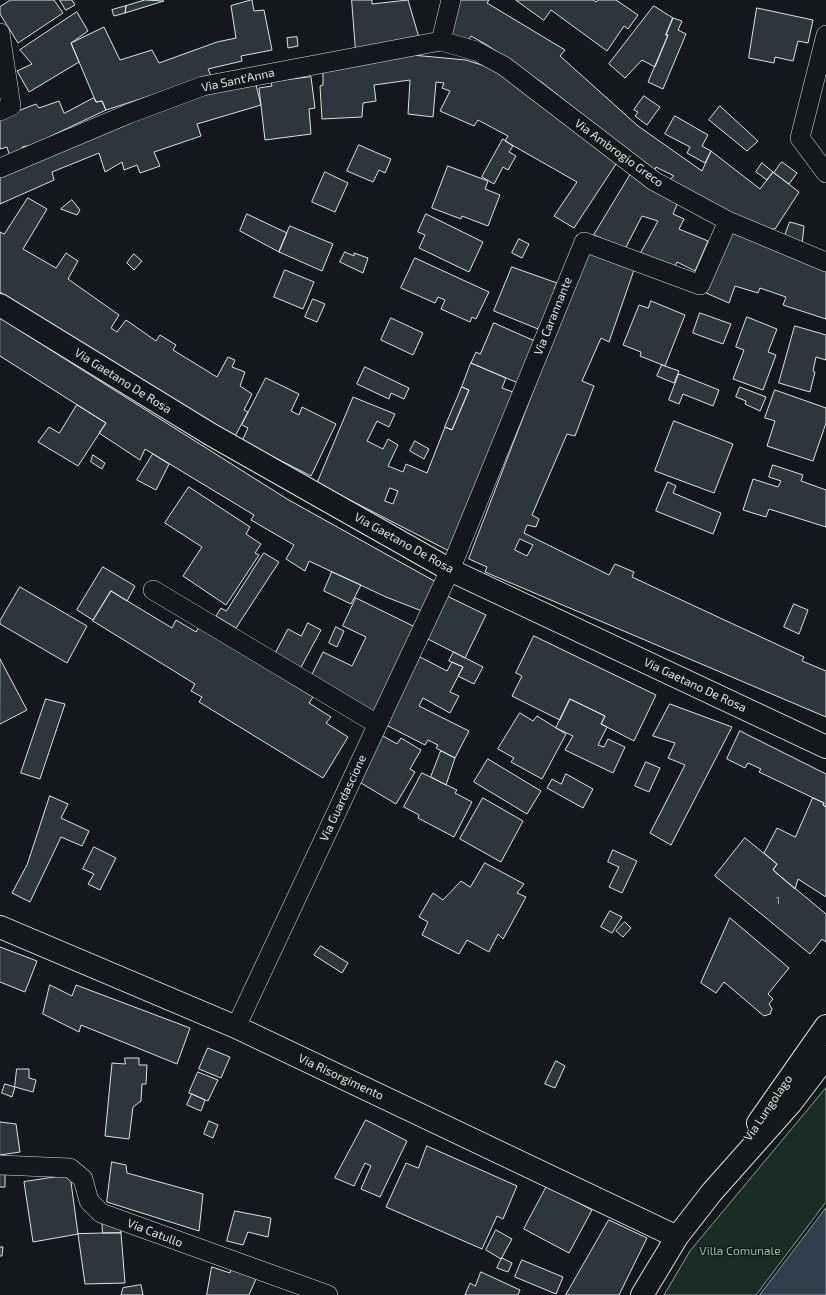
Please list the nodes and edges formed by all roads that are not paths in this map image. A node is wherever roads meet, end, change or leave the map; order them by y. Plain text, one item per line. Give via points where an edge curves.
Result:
1 (451, 0) edge
2 (0, 33) edge
3 (826, 35) edge
4 (441, 41) junction
5 (0, 111) edge
6 (0, 168) edge
7 (826, 173) edge
8 (728, 221) junction
9 (826, 262) edge
10 (0, 305) edge
11 (450, 570) junction
12 (153, 590) dead end
13 (378, 724) junction
14 (825, 743) edge
15 (0, 927) edge
16 (826, 1026) edge
17 (236, 1027) junction
18 (826, 1057) edge
19 (0, 1165) edge
20 (712, 1192) junction
21 (677, 1237) junction
22 (328, 1295) edge
23 (642, 1295) edge

1 - 4 street
2 - 5 street via 11,106
3 - 7 street via 800,138
4 - 6 street, Via Sant'Anna via 203,86 128,114
4 - 8 street, Via Ambrogio Greco via 476,51 504,66 654,181
8 - 9 street, Via Ambrogio Greco
8 - 11 street, Via Carannante via 700,285 584,242
10 - 11 main road, Via Gaetano De Rosa via 210,434
11 - 13 street, Via Guardascione
11 - 14 main road, Via Gaetano De Rosa
12 - 13 street
13 - 17 street, Via Guardascione
15 - 17 main road, Via Risorgimento
16 - 20 main road, Via Lungolago
17 - 21 main road, Via Risorgimento
18 - 20 main road, Via Lungolago via 791,1103
19 - 22 street, Via Catullo via 70,1168 83,1179 89,1201 101,1213
20 - 21 main road, Via Lungolago
21 - 23 main road, Via Lungolago

